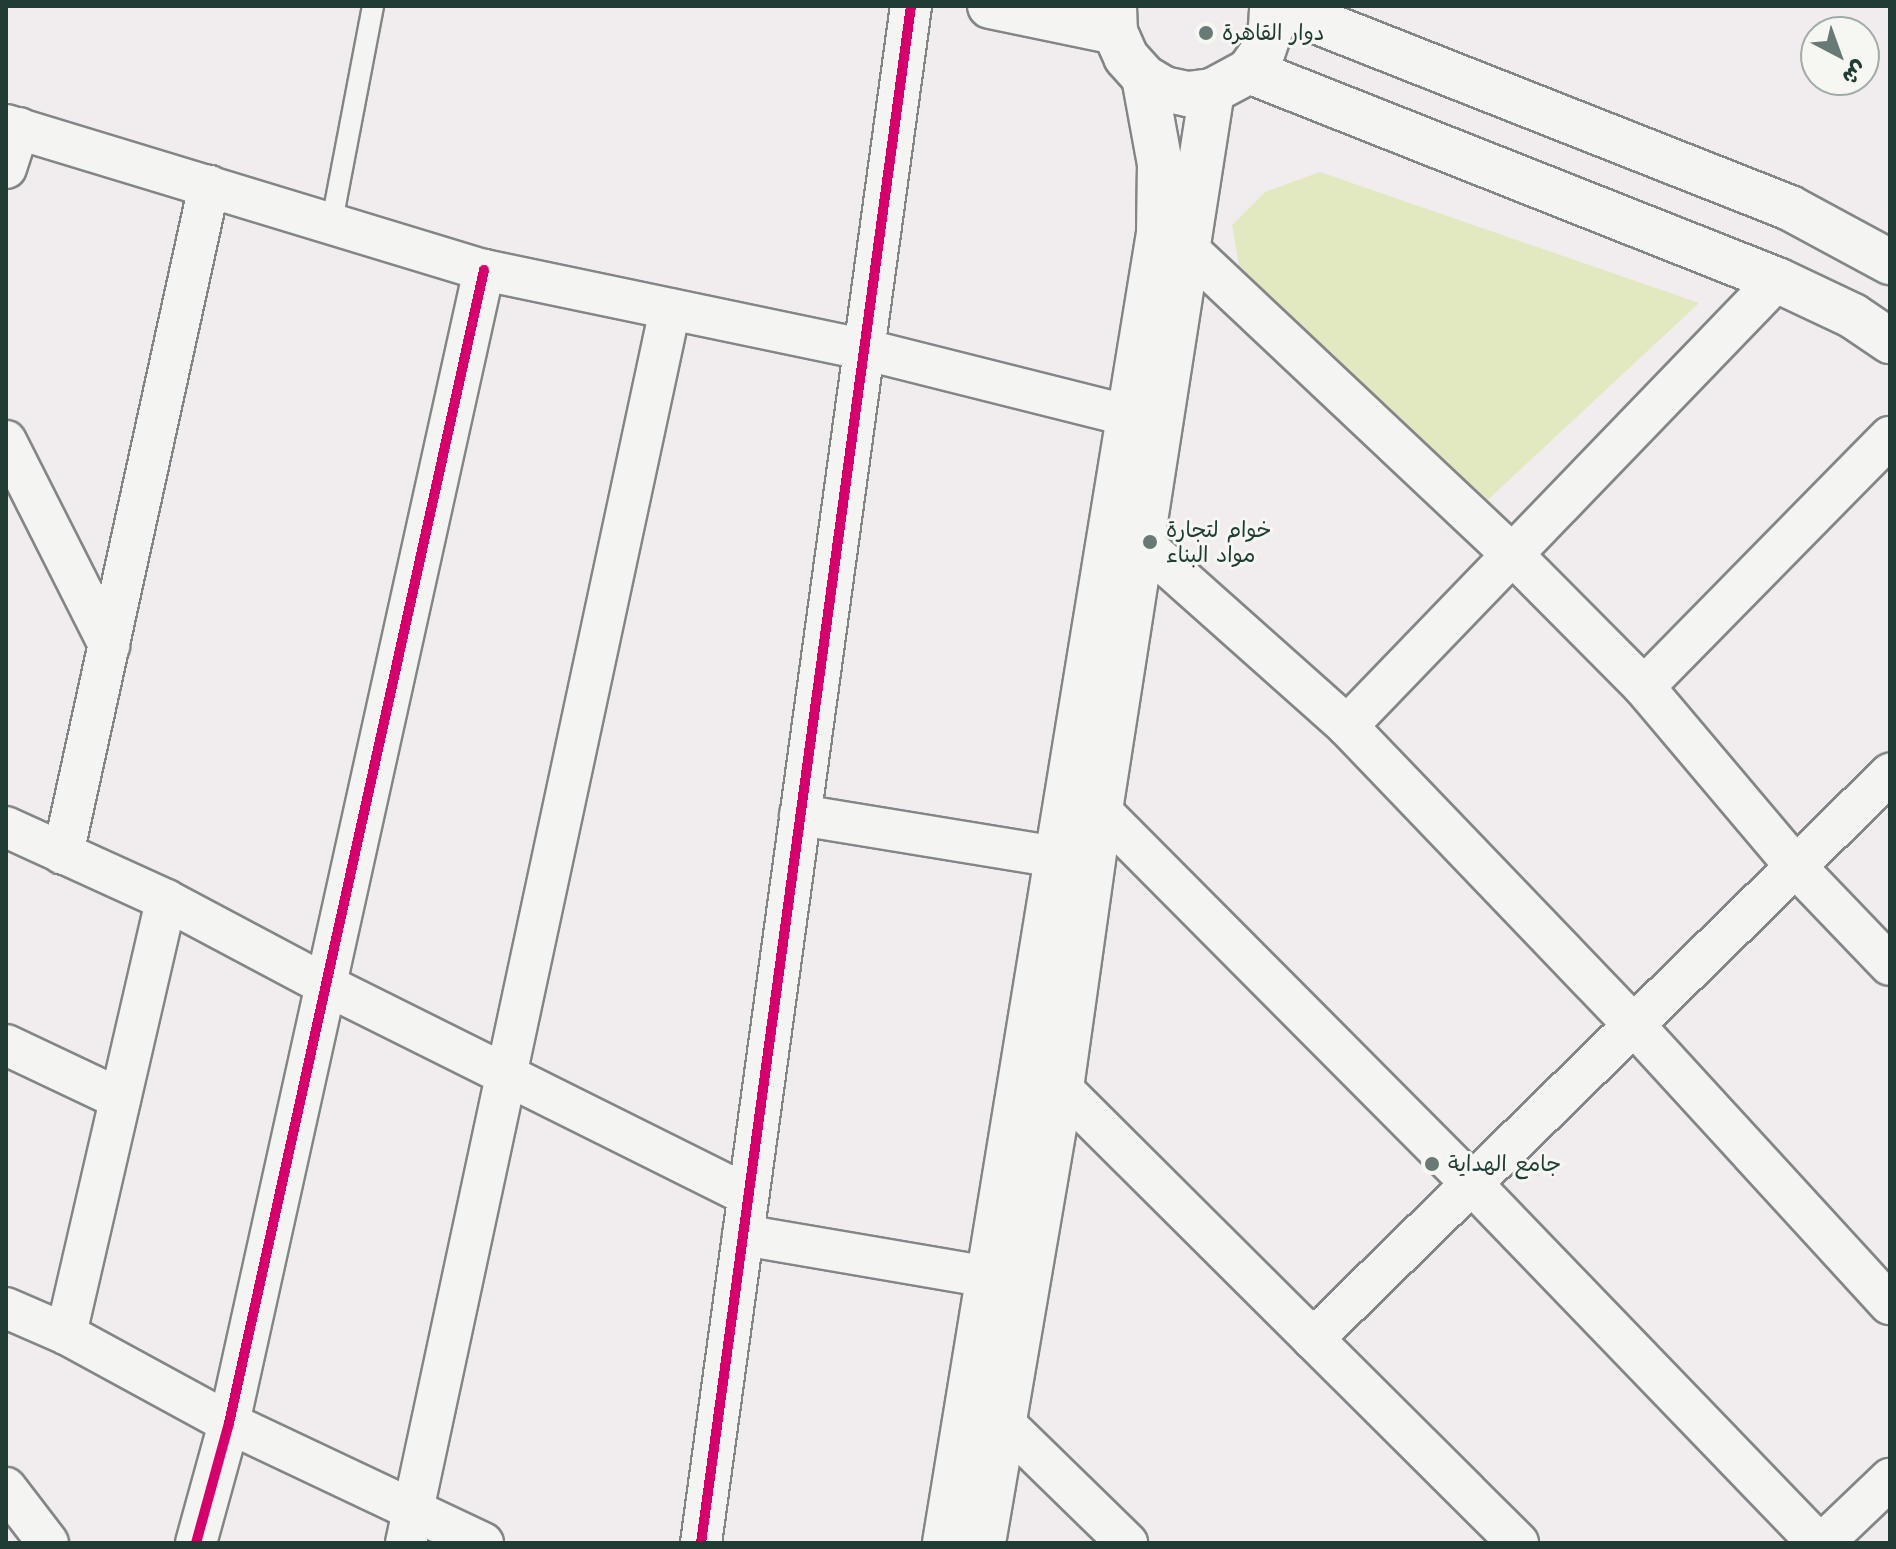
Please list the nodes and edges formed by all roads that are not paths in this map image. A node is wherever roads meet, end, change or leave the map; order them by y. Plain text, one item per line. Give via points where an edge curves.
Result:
1 (373, 6) edge
2 (911, 6) edge
3 (990, 6) edge
4 (1275, 6) edge
5 (1115, 19) edge
6 (1144, 77) junction
7 (1230, 81) junction
8 (12, 127) edge
9 (6, 168) edge
10 (209, 186) junction
11 (332, 221) junction
12 (1190, 251) junction
13 (1890, 262) edge
14 (484, 270) junction
15 (1777, 280) junction
16 (670, 309) junction
17 (1890, 341) edge
18 (863, 349) junction
19 (1129, 416) junction
20 (1890, 437) edge
21 (6, 441) edge
22 (1143, 544) junction
23 (1512, 554) junction
24 (109, 645) junction
25 (1644, 687) junction
26 (1347, 726) junction
27 (1890, 774) edge
28 (1100, 810) junction
29 (800, 815) junction
30 (6, 827) edge
31 (63, 854) junction
32 (1057, 857) junction
33 (1797, 868) junction
34 (166, 900) junction
35 (1890, 965) edge
36 (326, 985) junction
37 (1633, 1024) junction
38 (6, 1045) edge
39 (506, 1074) junction
40 (1061, 1088) junction
41 (120, 1099) junction
42 (1471, 1183) junction
43 (748, 1195) junction
44 (743, 1235) junction
45 (989, 1277) junction
46 (1890, 1304) edge
47 (6, 1308) edge
48 (66, 1334) junction
49 (1313, 1339) junction
50 (1002, 1421) junction
51 (229, 1423) junction
52 (1890, 1479) edge
53 (6, 1488) edge
54 (409, 1526) edge
55 (48, 1543) edge
56 (196, 1543) edge
57 (483, 1543) edge
58 (701, 1543) edge
59 (945, 1543) edge
60 (983, 1543) edge
61 (1127, 1543) edge
62 (1518, 1543) edge
63 (1820, 1543) edge

1 - 11 lane
2 - 18 street
3 - 5 main road
4 - 7 main road via 1263,51
4 - 13 main road via 1790,208
5 - 6 main road via 1126,57
6 - 7 main road via 1188,94
6 - 19 main road via 1160,164 1159,234
7 - 12 main road
7 - 15 main road
8 - 9 street
8 - 10 street
10 - 11 street
10 - 24 street
11 - 14 street
12 - 22 main road
12 - 23 street
14 - 16 street
14 - 36 street
15 - 17 main road via 1853,316
15 - 23 street
16 - 18 street
16 - 39 street
18 - 19 street
18 - 29 street
19 - 32 main road
20 - 25 street
21 - 24 street
22 - 26 street
22 - 28 main road
23 - 25 street
23 - 26 street
24 - 31 street
25 - 33 street
26 - 37 street
27 - 33 street
28 - 40 main road
28 - 42 street
29 - 32 street
29 - 43 street
30 - 31 street
31 - 34 street
32 - 45 main road
33 - 35 street
33 - 37 street
34 - 36 street
34 - 41 street
36 - 39 street
36 - 51 street
37 - 42 street
37 - 46 street
38 - 41 street
39 - 43 street
39 - 54 street
40 - 49 street
40 - 50 main road
41 - 48 street
42 - 49 street
42 - 63 street
43 - 44 street
44 - 45 street
44 - 58 street
45 - 59 main road
47 - 48 street
48 - 51 street
49 - 62 street
50 - 60 main road
50 - 61 street
51 - 54 street
51 - 56 street
52 - 63 street
53 - 55 street
54 - 57 street

